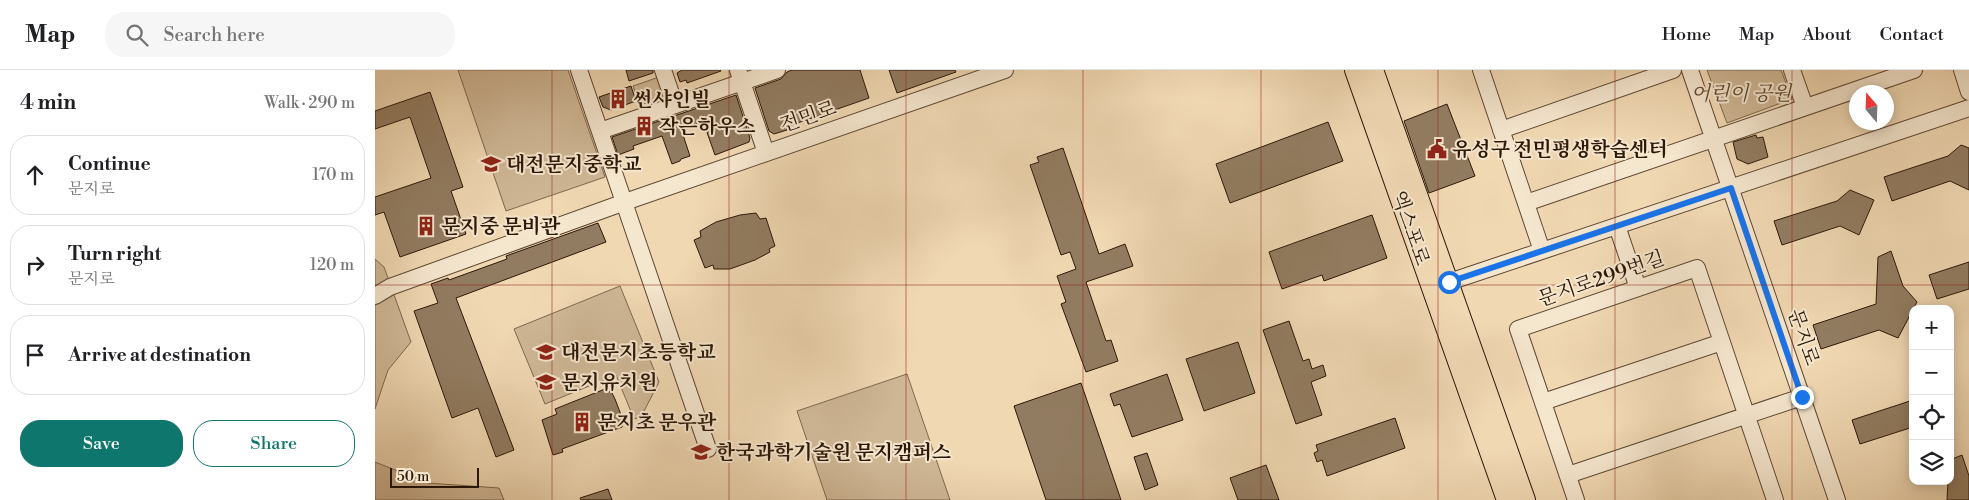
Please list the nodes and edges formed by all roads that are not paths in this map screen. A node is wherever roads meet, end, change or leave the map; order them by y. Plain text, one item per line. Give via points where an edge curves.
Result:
1 (579, 70) edge
2 (663, 70) edge
3 (777, 70) edge
4 (1005, 70) edge
5 (1355, 70) edge
6 (1373, 70) edge
7 (1481, 70) edge
8 (1673, 70) edge
9 (1690, 70) edge
10 (1792, 70) edge
11 (1914, 70) edge
12 (1962, 70) edge
13 (974, 75) edge
14 (740, 76) edge
15 (1969, 92) edge
16 (675, 105) junction
17 (1805, 107) junction
18 (1969, 108) edge
19 (1501, 130) junction
20 (600, 131) junction
21 (1713, 138) junction
22 (767, 153) junction
23 (1731, 188) junction
24 (625, 202) junction
25 (1526, 203) junction
26 (1617, 226) junction
27 (1542, 251) junction
28 (1440, 285) junction
29 (1638, 288) junction
30 (375, 296) edge
31 (1722, 342) junction
32 (1802, 397) junction
33 (1543, 402) junction
34 (1747, 416) junction
35 (709, 449) dead end
36 (1568, 475) junction
37 (1507, 500) edge
38 (1525, 500) edge
39 (1576, 500) edge
40 (1775, 500) edge
41 (1837, 500) edge

1 - 20 street
2 - 16 street
3 - 14 street
4 - 13 street, 전민로
5 - 28 main road, 엑스포로
6 - 28 main road, 엑스포로
7 - 19 street
8 - 19 street
9 - 21 street, 문지로
10 - 17 street
11 - 17 street
12 - 15 street
13 - 22 street, 전민로
14 - 16 street
14 - 22 street
16 - 20 street
17 - 21 street
18 - 23 street
19 - 25 street
20 - 24 street
21 - 23 street, 문지로
21 - 25 street
22 - 24 street, 전민로
23 - 26 street
23 - 32 street, 문지로
24 - 30 street, 전민로 via 390,287
24 - 35 street
25 - 27 street
26 - 27 street
26 - 29 street
27 - 28 street
28 - 37 main road, 엑스포로
28 - 38 main road, 엑스포로
29 - 31 street, 문지로299번길 via 1697,268
29 - 33 street, 문지로299번길 via 1518,329
31 - 33 street
31 - 34 street, 문지로299번길
32 - 34 street
32 - 41 street, 문지로
33 - 36 street, 문지로299번길
34 - 36 street
34 - 40 street, 문지로299번길
36 - 39 street, 문지로299번길

